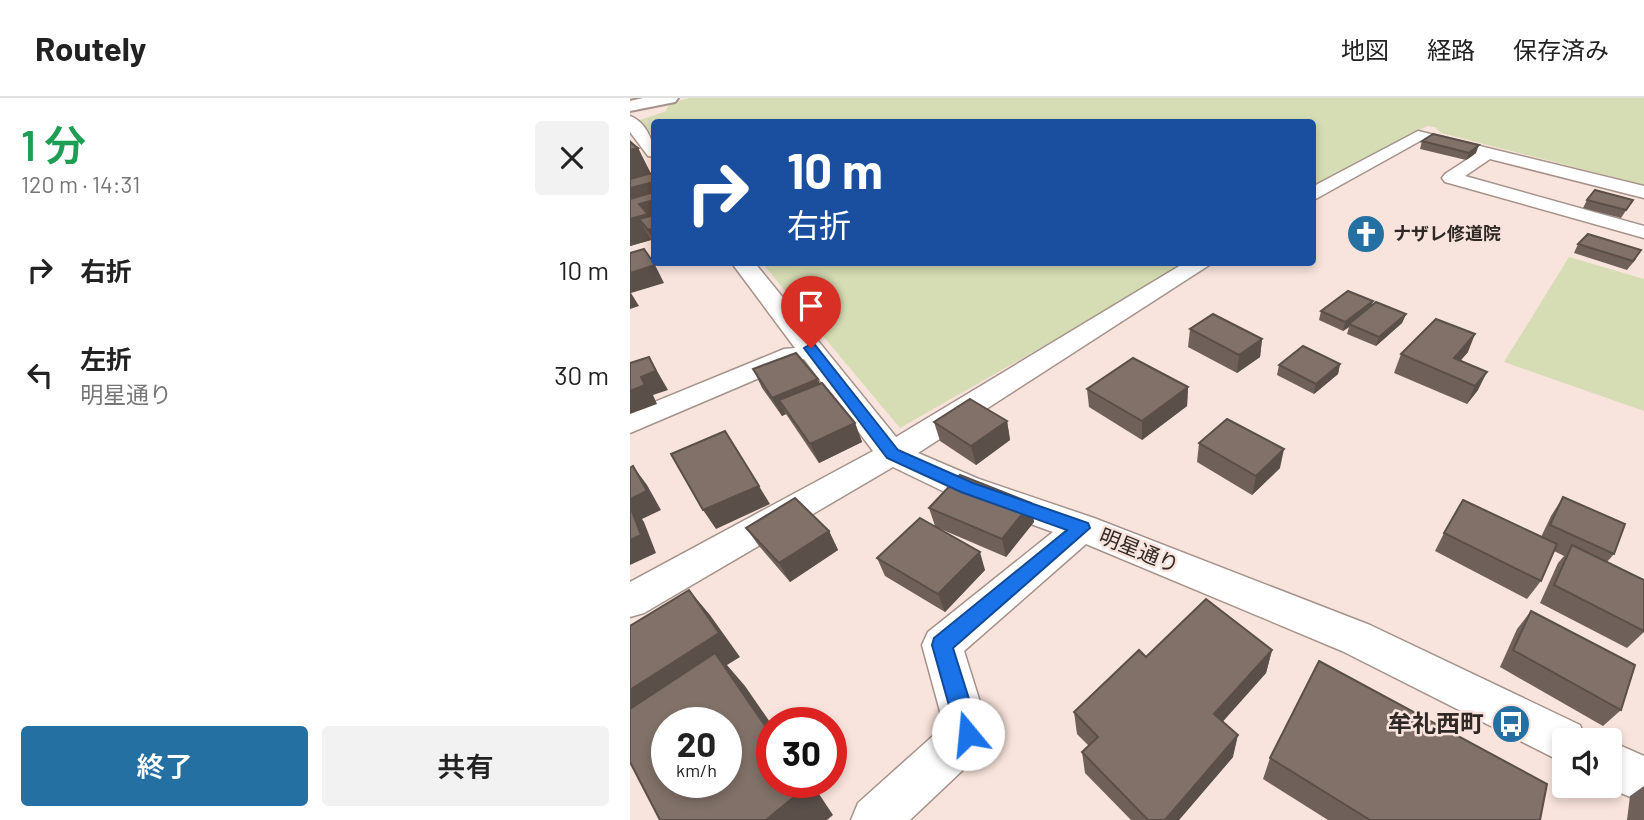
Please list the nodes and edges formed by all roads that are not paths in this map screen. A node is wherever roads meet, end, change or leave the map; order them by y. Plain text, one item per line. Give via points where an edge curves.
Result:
1 (668, 98) edge
2 (630, 106) edge
3 (630, 121) edge
4 (651, 148) edge
5 (1488, 153) junction
6 (1644, 192) edge
7 (1316, 193) edge
8 (1644, 232) edge
9 (745, 266) edge
10 (1197, 266) edge
11 (811, 348) junction
12 (630, 423) edge
13 (892, 454) junction
14 (1082, 528) junction
15 (630, 601) edge
16 (1552, 735) edge
17 (1622, 770) edge
18 (1644, 780) edge
19 (875, 820) edge

1 - 2 main road
3 - 4 street
5 - 6 street
5 - 7 street via 1418,136
5 - 8 street via 1451,178
9 - 11 street, 明星通り
10 - 13 street
11 - 12 street
11 - 13 street, 明星通り
13 - 14 street, 明星通り via 967,488
13 - 15 street
14 - 16 street, 明星通り via 1356,638
14 - 19 street via 942,645 968,734
17 - 18 street

